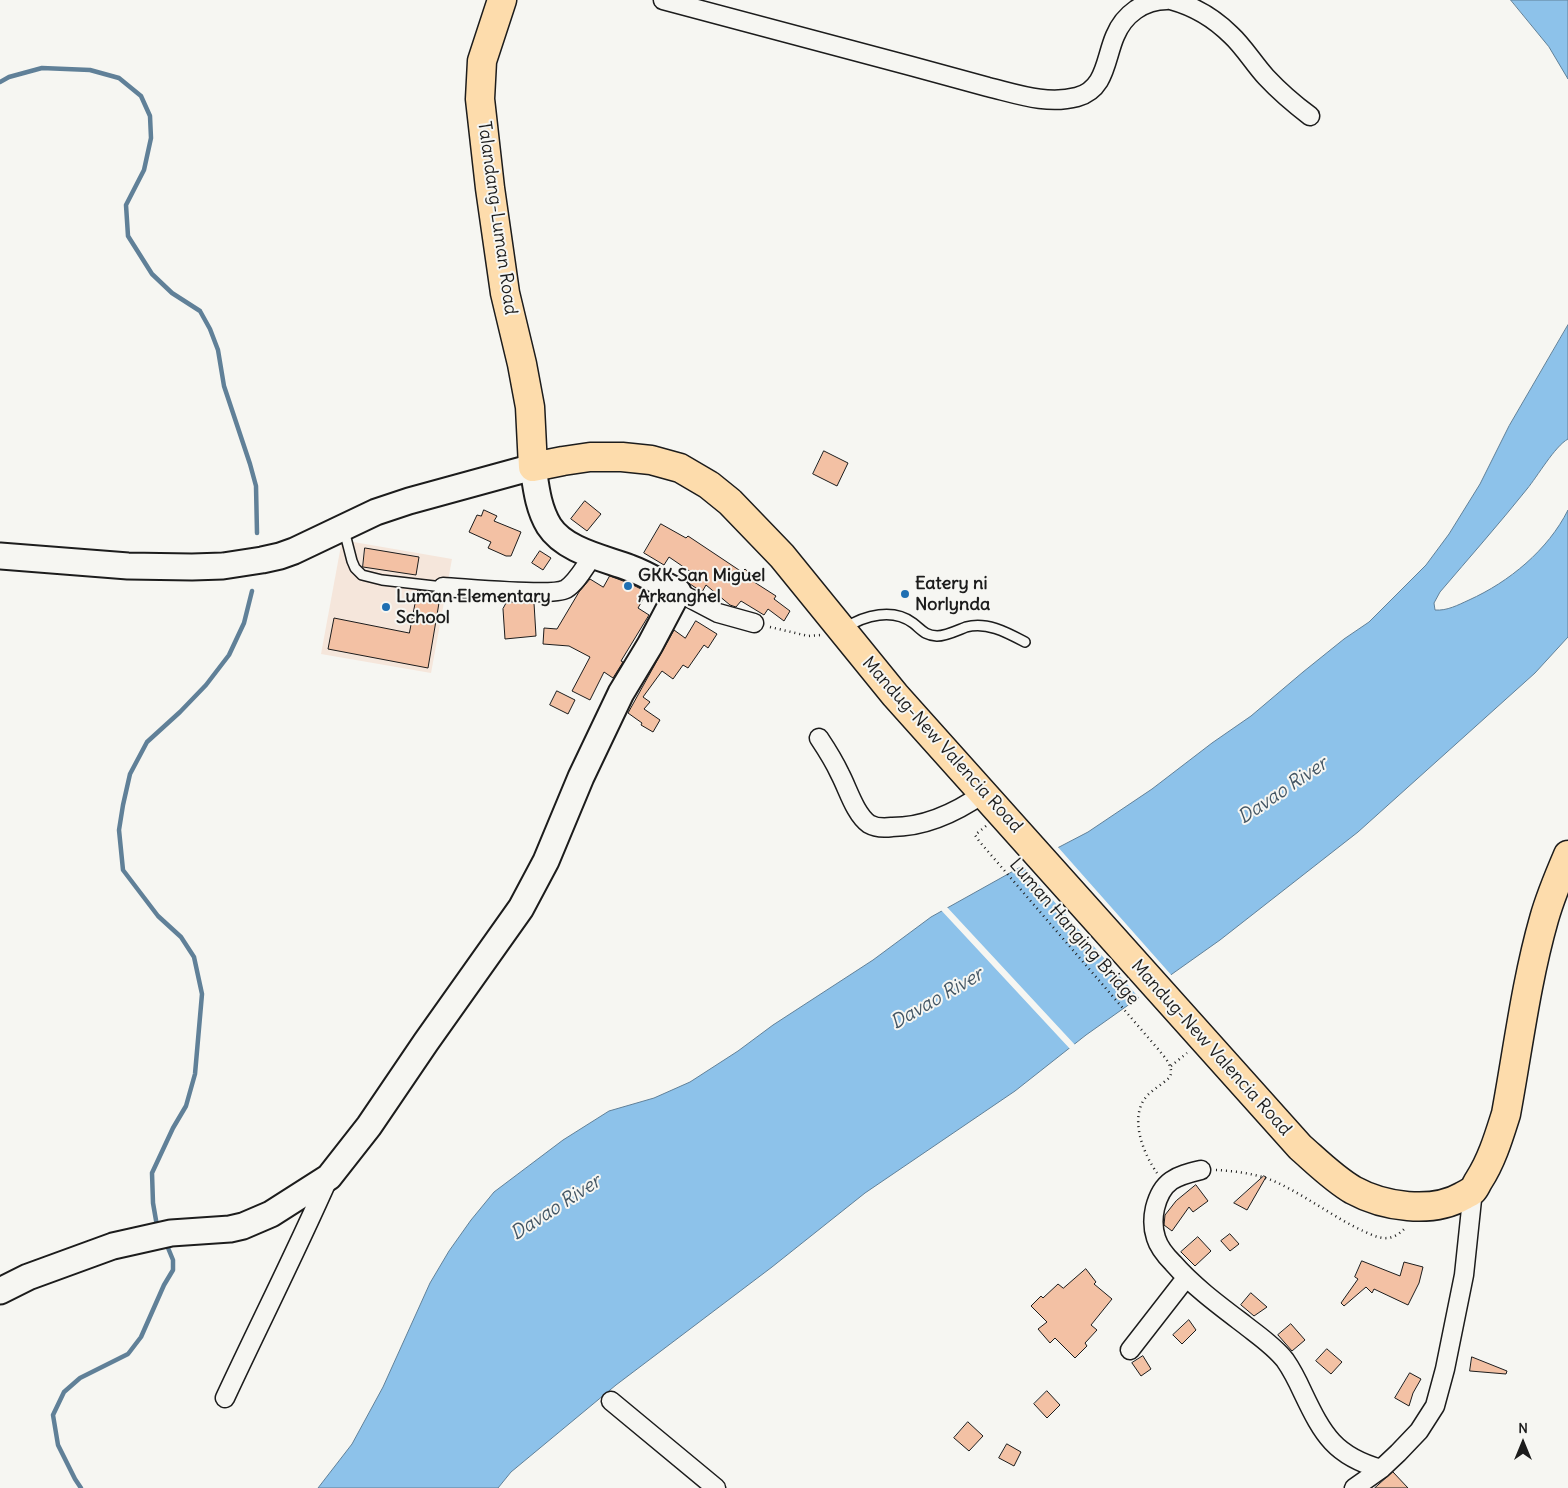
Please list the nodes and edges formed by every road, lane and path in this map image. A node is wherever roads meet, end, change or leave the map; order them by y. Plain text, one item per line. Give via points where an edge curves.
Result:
1 (502, 0) edge
2 (663, 0) edge
3 (1169, 0) edge
4 (1310, 116) dead end
5 (533, 467) junction
6 (343, 527) junction
7 (0, 556) edge
8 (593, 556) junction
9 (444, 587) joint
10 (678, 592) junction
11 (754, 623) joint
12 (841, 630) junction
13 (1025, 642) dead end
14 (819, 738) dead end
15 (984, 793) junction
16 (980, 841) dead end
17 (1568, 855) edge
18 (1201, 1170) joint
19 (329, 1177) junction
20 (1167, 1183) junction
21 (1473, 1190) junction
22 (1419, 1207) junction
23 (1186, 1278) junction
24 (0, 1291) edge
25 (1130, 1350) dead end
26 (225, 1398) dead end
27 (611, 1401) dead end
28 (1345, 1454) junction
29 (1382, 1469) junction
30 (716, 1488) edge
31 (1352, 1488) edge

1 - 5 main road, Talandang-Luman Road via 482,61 480,99 505,293 530,407
2 - 3 street via 977,84 1048,99 1078,97 1092,90 1104,71 1115,35 1129,15 1156,0
3 - 4 street via 1187,5 1231,35 1264,76
5 - 6 street, Mandug-New Valencia Road via 409,500
5 - 8 street via 537,493 550,528 565,542
5 - 12 main road, Mandug-New Valencia Road via 563,460 622,457 680,468 730,502 782,556
6 - 7 street, Mandug-New Valencia Road via 280,556 223,566 128,566
6 - 9 lane via 352,561 362,575
8 - 9 street via 568,588 560,592
8 - 10 street via 632,569
10 - 11 street via 718,613
10 - 19 street via 621,694 546,861 521,908 369,1126
11 - 12 path via 808,636
12 - 13 lane via 869,616 887,614 902,616 925,634 939,636 970,626 988,627 1004,630
12 - 15 main road, Mandug-New Valencia Road
14 - 15 street via 852,800 869,824 882,828 920,824 951,813
15 - 22 main road, Mandug-New Valencia Road via 1300,1147 1354,1190 1390,1204
16 - 20 path, Luman Hanging Bridge via 1171,1066 1170,1077 1151,1092 1138,1116 1149,1161
17 - 21 main road via 1535,955 1506,1114 1485,1171
18 - 20 street
18 - 22 path via 1229,1171 1274,1181 1349,1224 1384,1238 1396,1236 1403,1230
19 - 24 street via 271,1214 243,1226 171,1233 113,1246 28,1277
19 - 26 street
20 - 23 street via 1155,1211 1156,1238 1163,1252
21 - 22 main road, Mandug-New Valencia Road via 1442,1204
21 - 29 street via 1464,1274 1435,1406 1419,1431
23 - 25 street
23 - 28 street via 1285,1360 1318,1423
27 - 30 street
28 - 29 street
28 - 31 street
29 - 31 street

